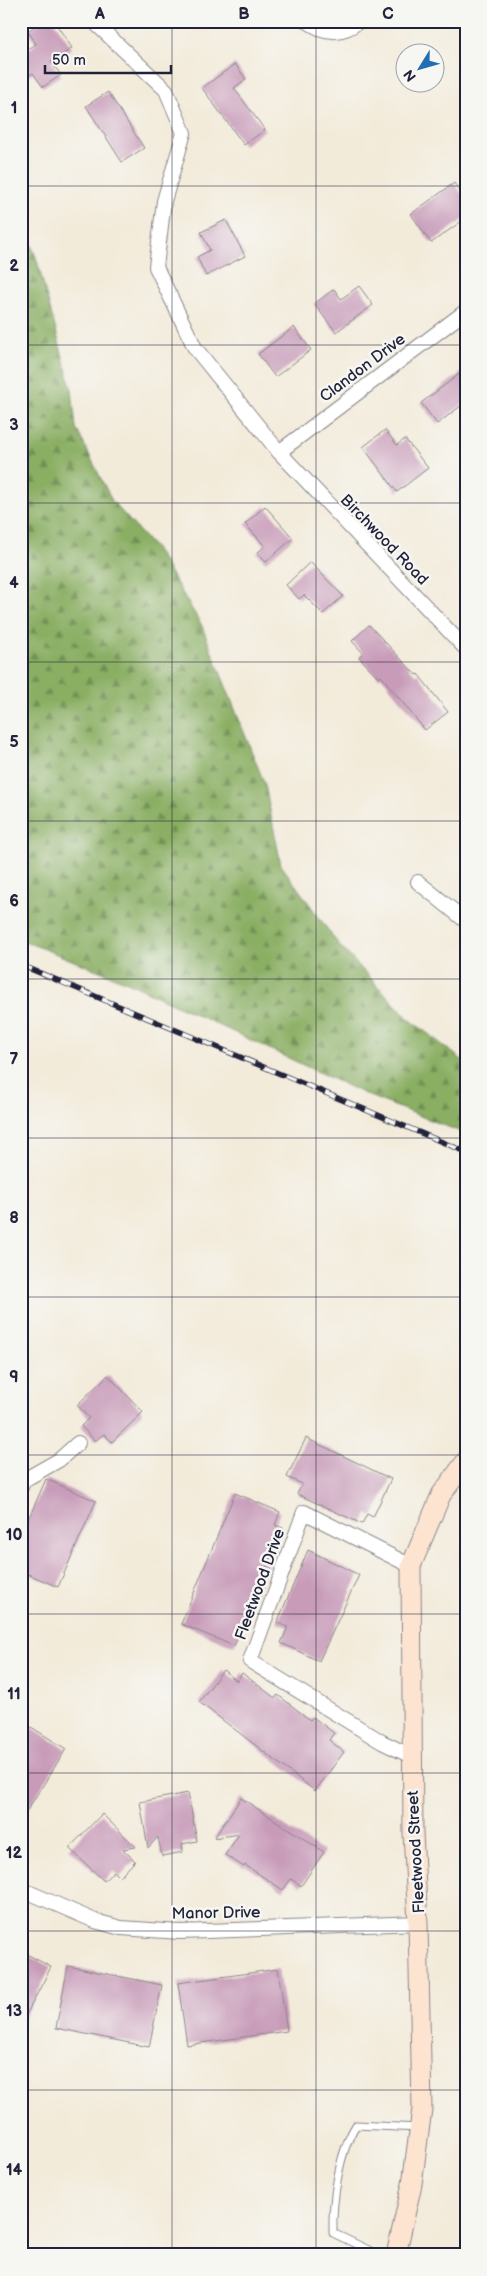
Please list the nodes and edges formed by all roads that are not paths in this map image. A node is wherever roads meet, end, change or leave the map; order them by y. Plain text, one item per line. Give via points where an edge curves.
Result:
1 (93, 21) edge
2 (307, 21) edge
3 (359, 21) edge
4 (466, 311) edge
5 (278, 452) junction
6 (466, 649) edge
7 (418, 882) dead end
8 (466, 921) edge
9 (78, 1442) dead end
10 (466, 1461) edge
11 (21, 1487) edge
12 (411, 1566) junction
13 (411, 1756) junction
14 (21, 1889) edge
15 (418, 1923) junction
16 (419, 2128) junction
17 (380, 2255) edge
18 (396, 2255) edge

1 - 5 street, Birchwood Road via 166,90 184,133 164,201 156,267 195,348
2 - 3 street via 316,28 333,33
4 - 5 street, Clandon Drive
5 - 6 street, Birchwood Road
7 - 8 street
9 - 11 street via 59,1460 24,1480
10 - 12 street, Fleetwood Street via 442,1495
12 - 13 street, Fleetwood Street
12 - 13 street, Fleetwood Drive via 304,1512 250,1661 382,1742
13 - 15 street, Fleetwood Street
14 - 15 street, Manor Drive via 95,1921 121,1928 180,1932
15 - 16 street, Fleetwood Street via 422,2109
16 - 17 lane via 356,2125 348,2138 332,2210 333,2233
16 - 18 street, Fleetwood Street via 412,2184

